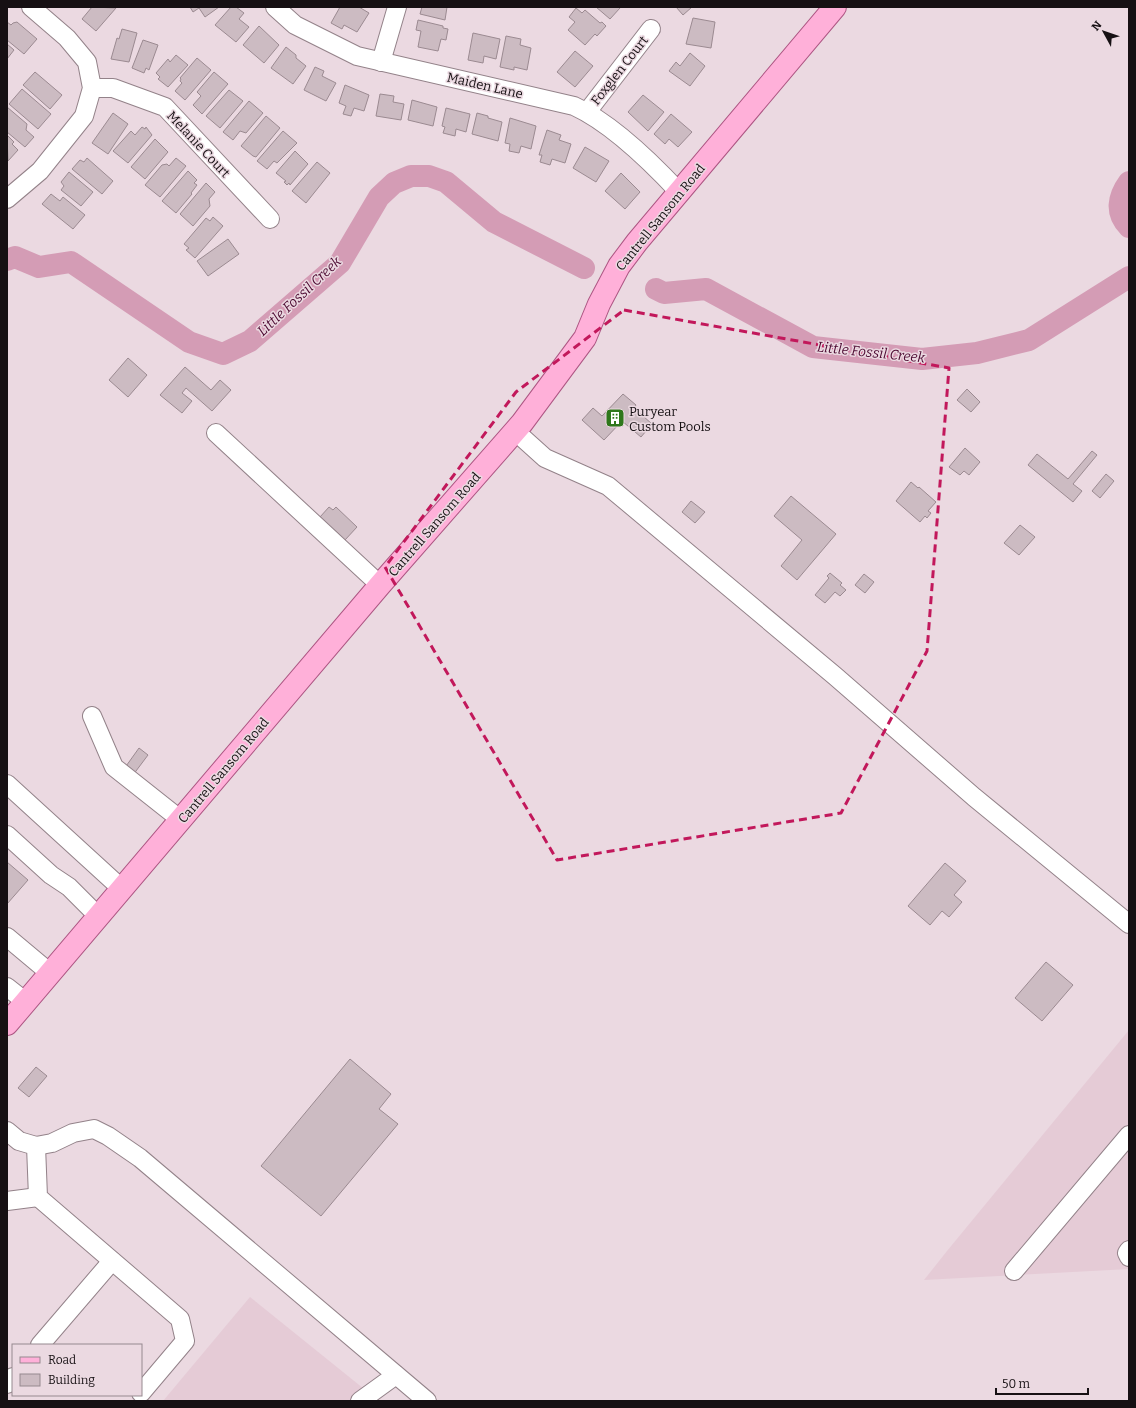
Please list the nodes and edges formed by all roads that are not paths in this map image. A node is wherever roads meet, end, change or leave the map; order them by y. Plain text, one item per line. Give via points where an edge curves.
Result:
1 (31, 7) edge
2 (275, 7) edge
3 (397, 7) edge
4 (835, 7) edge
5 (651, 29) dead end
6 (381, 62) junction
7 (92, 88) junction
8 (587, 112) junction
9 (679, 192) junction
10 (7, 198) edge
11 (270, 219) dead end
12 (515, 431) junction
13 (216, 433) dead end
14 (380, 586) junction
15 (92, 716) dead end
16 (7, 784) edge
17 (180, 820) junction
18 (7, 835) edge
19 (122, 889) junction
20 (99, 917) junction
21 (1129, 924) edge
22 (7, 937) edge
23 (50, 973) junction
24 (7, 987) edge
25 (26, 1002) junction
26 (7, 1024) edge
27 (7, 1131) edge
28 (1129, 1135) edge
29 (36, 1146) junction
30 (38, 1197) junction
31 (7, 1201) edge
32 (1129, 1250) edge
33 (1129, 1257) edge
34 (112, 1261) junction
35 (1014, 1271) dead end
36 (41, 1344) edge
37 (396, 1375) junction
38 (142, 1392) edge
39 (360, 1401) edge
40 (428, 1401) edge

1 - 7 street via 67,38 87,62
2 - 6 street, Maiden Lane via 295,25 324,41 357,56
3 - 6 street
4 - 9 main road, Cantrell Sansom Road
5 - 8 street, Foxglen Court
6 - 8 street, Maiden Lane via 574,106
7 - 10 street via 84,116 40,171
7 - 11 street, Melanie Court via 114,88 165,107
8 - 9 street, Maiden Lane via 650,161
9 - 12 main road, Cantrell Sansom Road via 619,266 585,338
12 - 14 main road, Cantrell Sansom Road
12 - 21 street via 545,458 608,486 835,676 974,797
13 - 14 street
14 - 17 main road, Cantrell Sansom Road
15 - 17 street via 114,768
16 - 19 street
17 - 19 main road, Cantrell Sansom Road
18 - 20 street
19 - 20 main road, Cantrell Sansom Road
20 - 23 main road, Cantrell Sansom Road
22 - 23 street
23 - 25 main road, Cantrell Sansom Road
24 - 25 street
25 - 26 main road, Cantrell Sansom Road
27 - 29 street via 19,1142
28 - 35 street
29 - 30 street
29 - 37 street via 52,1143 73,1133 94,1129 108,1136 140,1158
30 - 31 street
30 - 34 street
32 - 33 street
34 - 36 street
34 - 38 street via 180,1319 185,1341
37 - 39 street
37 - 40 street

